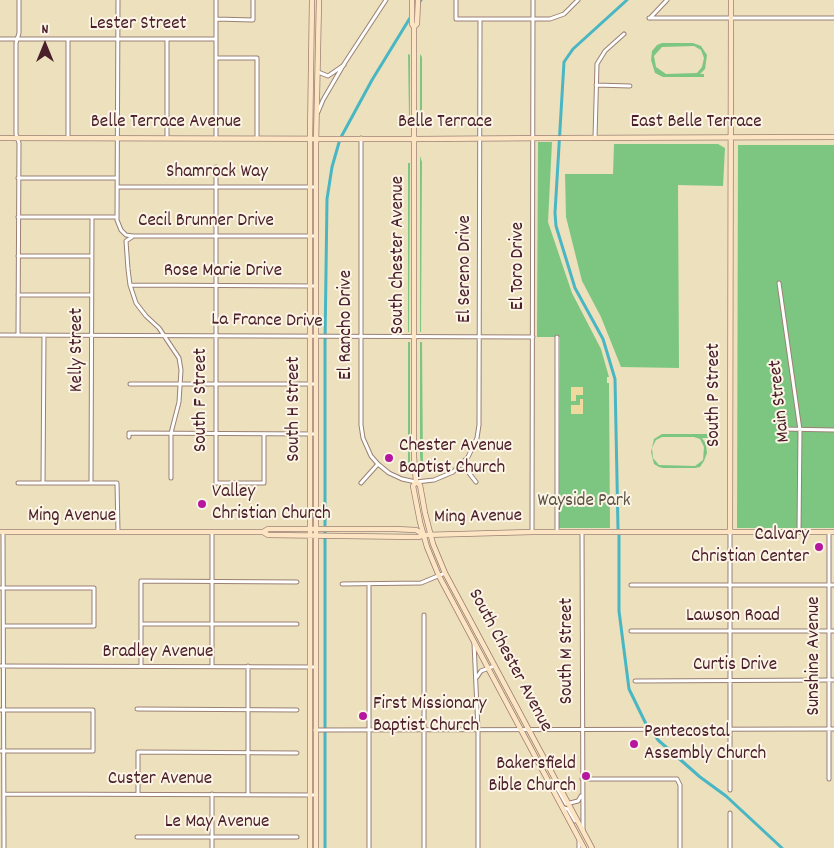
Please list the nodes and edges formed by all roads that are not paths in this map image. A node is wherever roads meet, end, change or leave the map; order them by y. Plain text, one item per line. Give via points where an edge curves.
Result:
1 (19, 0) edge
2 (118, 0) edge
3 (216, 0) edge
4 (253, 0) edge
5 (312, 0) edge
6 (319, 0) edge
7 (386, 0) edge
8 (412, 0) edge
9 (456, 0) edge
10 (533, 0) edge
11 (578, 0) edge
12 (666, 0) edge
13 (731, 0) edge
14 (418, 1) edge
15 (731, 18) junction
16 (834, 18) edge
17 (480, 19) junction
18 (533, 19) junction
19 (216, 20) junction
20 (414, 27) junction
21 (624, 34) dead end
22 (0, 39) edge
23 (18, 39) junction
24 (68, 39) junction
25 (118, 39) junction
26 (167, 39) junction
27 (216, 39) junction
28 (216, 58) junction
29 (344, 64) junction
30 (318, 72) junction
31 (596, 85) junction
32 (630, 86) dead end
33 (317, 116) junction
34 (68, 137) junction
35 (834, 137) edge
36 (0, 138) edge
37 (18, 138) junction
38 (117, 138) junction
39 (167, 138) junction
40 (216, 138) junction
41 (257, 138) junction
42 (310, 138) junction
43 (316, 138) junction
44 (333, 138) joint
45 (361, 138) junction
46 (480, 138) junction
47 (533, 138) junction
48 (560, 138) joint
49 (595, 138) junction
50 (730, 138) junction
51 (414, 139) junction
52 (216, 167) dead end
53 (18, 178) junction
54 (117, 178) junction
55 (117, 187) junction
56 (216, 187) junction
57 (310, 187) junction
58 (316, 187) junction
59 (18, 217) junction
60 (92, 217) junction
61 (117, 217) junction
62 (133, 236) junction
63 (216, 236) junction
64 (310, 236) junction
65 (316, 236) junction
66 (18, 256) junction
67 (92, 256) junction
68 (779, 283) dead end
69 (130, 285) junction
70 (216, 286) junction
71 (310, 286) junction
72 (316, 286) junction
73 (18, 295) junction
74 (91, 295) junction
75 (0, 335) edge
76 (18, 335) junction
77 (44, 335) junction
78 (91, 335) junction
79 (163, 335) junction
80 (216, 335) junction
81 (310, 335) junction
82 (319, 337) junction
83 (360, 337) junction
84 (414, 337) junction
85 (479, 337) junction
86 (533, 337) junction
87 (557, 337) dead end
88 (130, 384) dead end
89 (180, 384) junction
90 (216, 384) junction
91 (310, 384) junction
92 (316, 384) junction
93 (783, 429) dead end
94 (800, 430) junction
95 (834, 430) edge
96 (170, 433) junction
97 (216, 434) junction
98 (264, 434) junction
99 (310, 434) junction
100 (316, 434) junction
101 (129, 437) dead end
102 (310, 458) junction
103 (378, 464) junction
104 (462, 464) junction
105 (170, 478) dead end
106 (316, 481) junction
107 (360, 482) dead end
108 (416, 482) junction
109 (476, 482) dead end
110 (18, 483) dead end
111 (43, 483) junction
112 (91, 483) junction
113 (309, 529) junction
114 (318, 530) junction
115 (2, 532) edge
116 (118, 532) junction
117 (212, 532) junction
118 (263, 532) junction
119 (532, 532) junction
120 (557, 532) junction
121 (582, 532) junction
122 (730, 532) junction
123 (799, 532) junction
124 (831, 532) edge
125 (424, 535) junction
126 (430, 535) junction
127 (310, 536) junction
128 (318, 536) junction
129 (445, 573) junction
130 (439, 576) junction
131 (212, 582) junction
132 (298, 582) dead end
133 (342, 584) dead end
134 (369, 584) junction
135 (631, 585) dead end
136 (730, 585) junction
137 (829, 585) junction
138 (834, 585) edge
139 (2, 588) edge
140 (424, 615) dead end
141 (140, 624) junction
142 (212, 624) junction
143 (297, 624) dead end
144 (4, 626) junction
145 (631, 631) dead end
146 (730, 631) junction
147 (829, 631) junction
148 (834, 631) edge
149 (474, 642) junction
150 (2, 666) edge
151 (140, 666) junction
152 (212, 666) junction
153 (248, 666) junction
154 (310, 666) junction
155 (494, 666) junction
156 (316, 667) junction
157 (488, 668) junction
158 (635, 680) dead end
159 (730, 680) junction
160 (829, 680) junction
161 (834, 680) edge
162 (476, 682) junction
163 (137, 709) dead end
164 (2, 710) edge
165 (248, 710) junction
166 (297, 710) dead end
167 (309, 730) junction
168 (316, 730) junction
169 (369, 730) junction
170 (424, 730) junction
171 (478, 730) junction
172 (521, 730) junction
173 (528, 730) junction
174 (582, 730) junction
175 (730, 730) junction
176 (829, 730) junction
177 (834, 730) edge
178 (2, 751) edge
179 (248, 752) junction
180 (297, 752) dead end
181 (582, 779) junction
182 (829, 779) dead end
183 (549, 781) junction
184 (730, 790) dead end
185 (582, 793) junction
186 (4, 794) junction
187 (138, 794) junction
188 (212, 794) junction
189 (248, 794) junction
190 (310, 794) junction
191 (316, 795) junction
192 (569, 804) junction
193 (564, 808) junction
194 (730, 813) dead end
195 (2, 826) edge
196 (582, 829) junction
197 (137, 837) dead end
198 (212, 837) junction
199 (297, 837) dead end
200 (579, 840) junction
201 (4, 848) edge
202 (212, 848) edge
203 (310, 848) edge
204 (316, 848) edge
205 (369, 848) edge
206 (424, 848) edge
207 (478, 848) edge
208 (579, 848) edge
209 (584, 848) edge
210 (592, 848) edge
211 (680, 848) edge
212 (730, 848) edge

1 - 23 street
2 - 25 street
3 - 19 street
4 - 19 street via 253,20
5 - 42 street, South H Street
6 - 30 street, South H Street
7 - 29 street
8 - 20 street, South Chester Avenue
9 - 17 street via 456,19
10 - 18 street, El Toro Drive
11 - 18 street via 560,16
12 - 15 street via 649,18
13 - 15 street, South P Street
14 - 20 street, South Chester Avenue via 417,24
15 - 16 street
15 - 50 street, South P Street
17 - 18 street
17 - 46 street, El Sereno Drive
18 - 47 street, El Toro Drive
19 - 27 street
20 - 51 street, South Chester Avenue
21 - 31 street via 599,60
22 - 23 street, Lester Street
23 - 24 street, Lester Street
23 - 37 street
24 - 25 street, Lester Street
24 - 34 street
25 - 26 street, Lester Street
25 - 38 street
26 - 27 street, Lester Street
26 - 39 street
27 - 28 street
28 - 40 street
28 - 41 street via 256,58
29 - 30 street via 328,76
29 - 33 street
30 - 33 street, South H Street
31 - 32 street
31 - 49 street
33 - 43 street, South H Street
34 - 37 street, Belle Terrace Avenue
34 - 38 street, Belle Terrace Avenue
35 - 50 street, East Belle Terrace
36 - 37 street, Belle Terrace Avenue
37 - 53 street
38 - 39 street, Belle Terrace Avenue
38 - 54 street
39 - 40 street, Belle Terrace Avenue
40 - 41 street, Belle Terrace Avenue
41 - 42 street, Belle Terrace Avenue
42 - 43 street, Belle Terrace Avenue
42 - 57 street, South H Street
43 - 44 street, Belle Terrace Avenue
43 - 58 street, South H Street
44 - 45 street, Belle Terrace
45 - 51 street, Belle Terrace
45 - 83 street, El Rancho Drive
46 - 47 street, Belle Terrace
46 - 51 street, Belle Terrace
46 - 85 street, El Sereno Drive
47 - 48 street, Belle Terrace
47 - 86 street, El Toro Drive
48 - 49 street, East Belle Terrace
49 - 50 street, East Belle Terrace
50 - 122 street, South P Street
51 - 84 street, South Chester Avenue
52 - 56 street, South F Street
53 - 54 street
53 - 59 street
54 - 55 street
55 - 56 street, Shamrock Way
55 - 61 street
56 - 57 street, Shamrock Way
56 - 63 street, South F Street
57 - 58 street, Shamrock Way
57 - 64 street, South H Street
58 - 65 street, South H Street
59 - 60 street, Cecil Brunner Drive
59 - 66 street
60 - 61 street, Cecil Brunner Drive
60 - 67 street, Kelly Street
61 - 62 street, Cecil Brunner Drive via 121,230
62 - 63 street, Cecil Brunner Drive
62 - 69 street via 126,241
63 - 64 street, Cecil Brunner Drive
63 - 70 street, South F Street
64 - 65 street, Cecil Brunner Drive
64 - 71 street, South H Street
65 - 72 street, South H Street
66 - 67 street
66 - 73 street
67 - 74 street, Kelly Street
68 - 94 street, Main Street
69 - 70 street, Rose Marie Drive
69 - 79 street via 136,303
70 - 71 street, Rose Marie Drive
70 - 80 street, South F Street
71 - 72 street, Rose Marie Drive
71 - 81 street, South H Street
72 - 82 street, South H Street
73 - 74 street
73 - 76 street
74 - 78 street, Kelly Street
75 - 76 street, La France Drive
76 - 77 street, La France Drive
77 - 78 street, La France Drive
77 - 111 street
78 - 79 street, La France Drive
78 - 112 street, Kelly Street
79 - 80 street, La France Drive
79 - 89 street via 179,358
80 - 81 street, La France Drive
80 - 90 street, South F Street
81 - 82 street, La France Drive
81 - 91 street, South H Street
82 - 83 street, La France Drive
82 - 92 street, South H Street
83 - 84 street, La France Drive
83 - 103 street, El Rancho Drive via 361,431
84 - 85 street, La France Drive
84 - 108 street, South Chester Avenue
85 - 86 street, La France Drive
85 - 104 street, El Sereno Drive via 479,431 472,451
86 - 119 street, El Toro Drive
87 - 120 street
88 - 89 street
89 - 90 street
89 - 96 street via 179,402
90 - 91 street
90 - 97 street, South F Street
91 - 92 street
91 - 99 street, South H Street
92 - 100 street, South H Street
93 - 94 street
94 - 95 street
94 - 123 street, Main Street
96 - 97 street
96 - 101 street via 129,433
96 - 105 street
97 - 98 street
97 - 98 street, South F Street via 216,483 264,483
98 - 99 street
99 - 100 street
99 - 102 street, South H Street
100 - 106 street, South H Street
102 - 106 street via 314,463
102 - 113 street, South H Street
103 - 107 street
103 - 108 street, El Rancho Drive via 395,476
104 - 108 street, El Sereno Drive via 441,477
104 - 109 street
106 - 114 street, South H Street
108 - 125 street, South Chester Avenue via 413,486
108 - 126 street, South Chester Avenue via 420,485
110 - 111 street
111 - 112 street
112 - 116 street via 117,483
113 - 114 street, Ming Avenue
113 - 118 street, Ming Avenue via 268,529
113 - 127 street, South H Street
114 - 125 street, Ming Avenue via 416,530
114 - 128 street, South H Street
115 - 116 street, Ming Avenue
115 - 139 street
116 - 117 street, Ming Avenue
117 - 118 street, Ming Avenue
117 - 131 street
118 - 127 street, Ming Avenue via 268,535
119 - 120 street, Ming Avenue
119 - 126 street, Ming Avenue
120 - 121 street, Ming Avenue
121 - 122 street, Ming Avenue
121 - 174 street, South M Street
122 - 123 street, Ming Avenue
122 - 136 street, South P Street
123 - 124 street, Ming Avenue
124 - 137 street, Sunshine Avenue
125 - 126 street, Ming Avenue
125 - 128 street, Ming Avenue
125 - 130 street, South Chester Avenue
126 - 129 street, South Chester Avenue
127 - 128 street, Ming Avenue
127 - 154 street, South H Street
128 - 156 street, South H Street
129 - 130 street
129 - 155 street, South Chester Avenue
130 - 134 street via 421,583
130 - 149 street, South Chester Avenue
131 - 132 street
131 - 141 street via 140,582
131 - 142 street
133 - 134 street
134 - 169 street
135 - 136 street
136 - 137 street
136 - 146 street, South P Street
137 - 138 street
137 - 147 street, Sunshine Avenue
139 - 144 street
139 - 144 street via 94,588 94,626
140 - 170 street
141 - 142 street
141 - 151 street
142 - 143 street
142 - 152 street
144 - 150 street
145 - 146 street, Lawson Road
146 - 147 street, Lawson Road
146 - 159 street, South P Street
147 - 148 street, Lawson Road
147 - 160 street, Sunshine Avenue
149 - 157 street, South Chester Avenue
149 - 162 street
150 - 151 street, Bradley Avenue
150 - 164 street
151 - 152 street, Bradley Avenue
152 - 153 street, Bradley Avenue
153 - 154 street, Bradley Avenue
153 - 165 street
154 - 156 street, Bradley Avenue
154 - 167 street, South H Street
155 - 157 street
155 - 173 street, South Chester Avenue
156 - 168 street, South H Street
157 - 162 street via 481,671
157 - 172 street, South Chester Avenue
158 - 159 street, Curtis Drive
159 - 160 street, Curtis Drive
159 - 175 street, South P Street
160 - 161 street, Curtis Drive
160 - 176 street, Sunshine Avenue
162 - 171 street
163 - 165 street
164 - 178 street
164 - 178 street via 94,710 94,751
165 - 166 street
165 - 179 street
167 - 168 street
167 - 190 street, South H Street
168 - 169 street
168 - 191 street, South H Street
169 - 170 street
169 - 205 street
170 - 171 street
170 - 206 street
171 - 172 street
171 - 207 street
172 - 173 street
172 - 183 street, South Chester Avenue
173 - 174 street
173 - 192 street, South Chester Avenue
174 - 175 street
174 - 181 street, South M Street
175 - 176 street
175 - 184 street, South P Street
176 - 177 street
176 - 182 street, Sunshine Avenue
178 - 186 street
179 - 180 street
179 - 187 street via 138,752
179 - 189 street
181 - 185 street, South M Street
181 - 211 street via 674,778 679,781
183 - 192 street
183 - 193 street, South Chester Avenue
185 - 192 street via 578,801
185 - 196 street, South M Street
186 - 187 street, Custer Avenue
186 - 195 street
187 - 188 street, Custer Avenue
188 - 189 street, Custer Avenue
188 - 198 street
189 - 190 street, Custer Avenue
190 - 191 street, Custer Avenue
190 - 203 street, South H Street
191 - 204 street, South H Street
192 - 196 street, South Chester Avenue
193 - 196 street
193 - 200 street, South Chester Avenue
194 - 212 street
195 - 201 street
196 - 210 street, South Chester Avenue
197 - 198 street, Le May Avenue
198 - 199 street, Le May Avenue
198 - 202 street
200 - 208 street
200 - 209 street, South Chester Avenue

